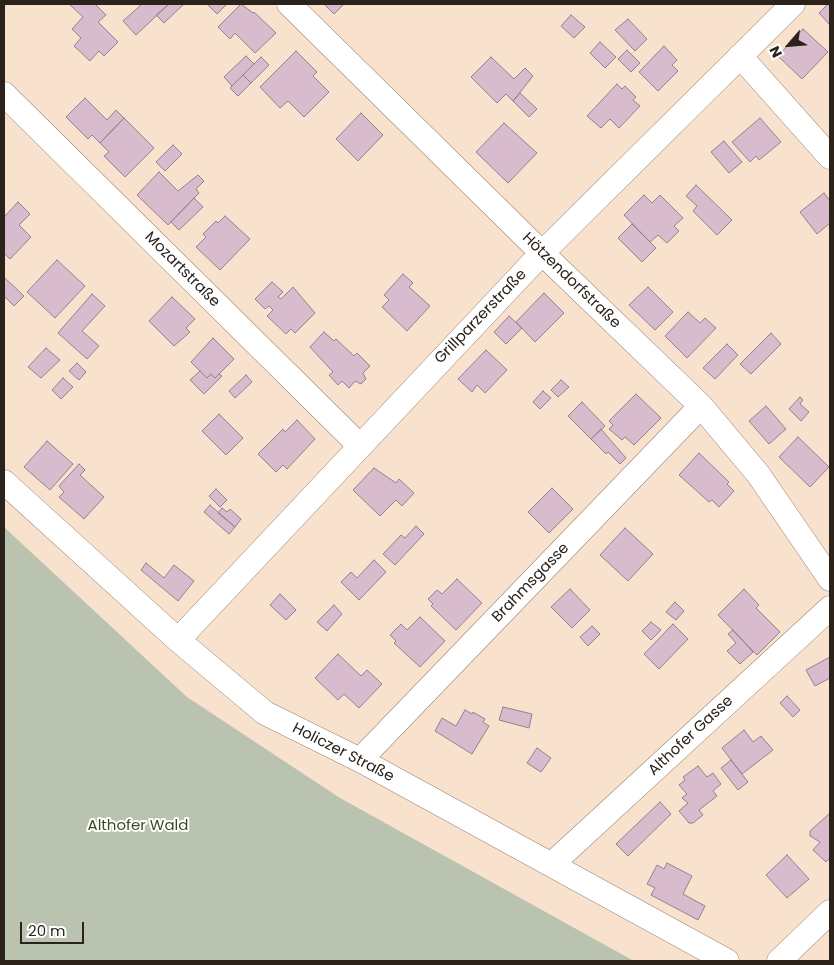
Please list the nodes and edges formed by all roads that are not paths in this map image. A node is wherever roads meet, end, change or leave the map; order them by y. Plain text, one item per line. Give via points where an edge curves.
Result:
1 (289, 4) edge
2 (793, 4) edge
3 (740, 56) junction
4 (4, 94) edge
5 (830, 157) edge
6 (542, 253) junction
7 (701, 406) junction
8 (359, 445) junction
9 (4, 482) edge
10 (830, 579) edge
11 (830, 608) edge
12 (178, 640) junction
13 (360, 760) junction
14 (552, 864) junction
15 (830, 912) edge
16 (727, 961) edge
17 (779, 961) edge

1 - 6 street, Hötzendorfstraße
2 - 3 street, Grillparzerstraße
3 - 5 street
3 - 6 street, Grillparzerstraße
4 - 8 street, Mozartstraße
6 - 7 street, Hötzendorfstraße
6 - 8 street, Grillparzerstraße
7 - 10 street, Hötzendorfstraße via 758,474
7 - 13 street, Brahmsgasse
8 - 12 street, Grillparzerstraße
9 - 12 street, Holiczer Straße
11 - 14 street, Althofer Gasse
12 - 13 street, Holiczer Straße via 265,713
13 - 14 street, Holiczer Straße
14 - 16 street, Holiczer Straße
15 - 17 street

